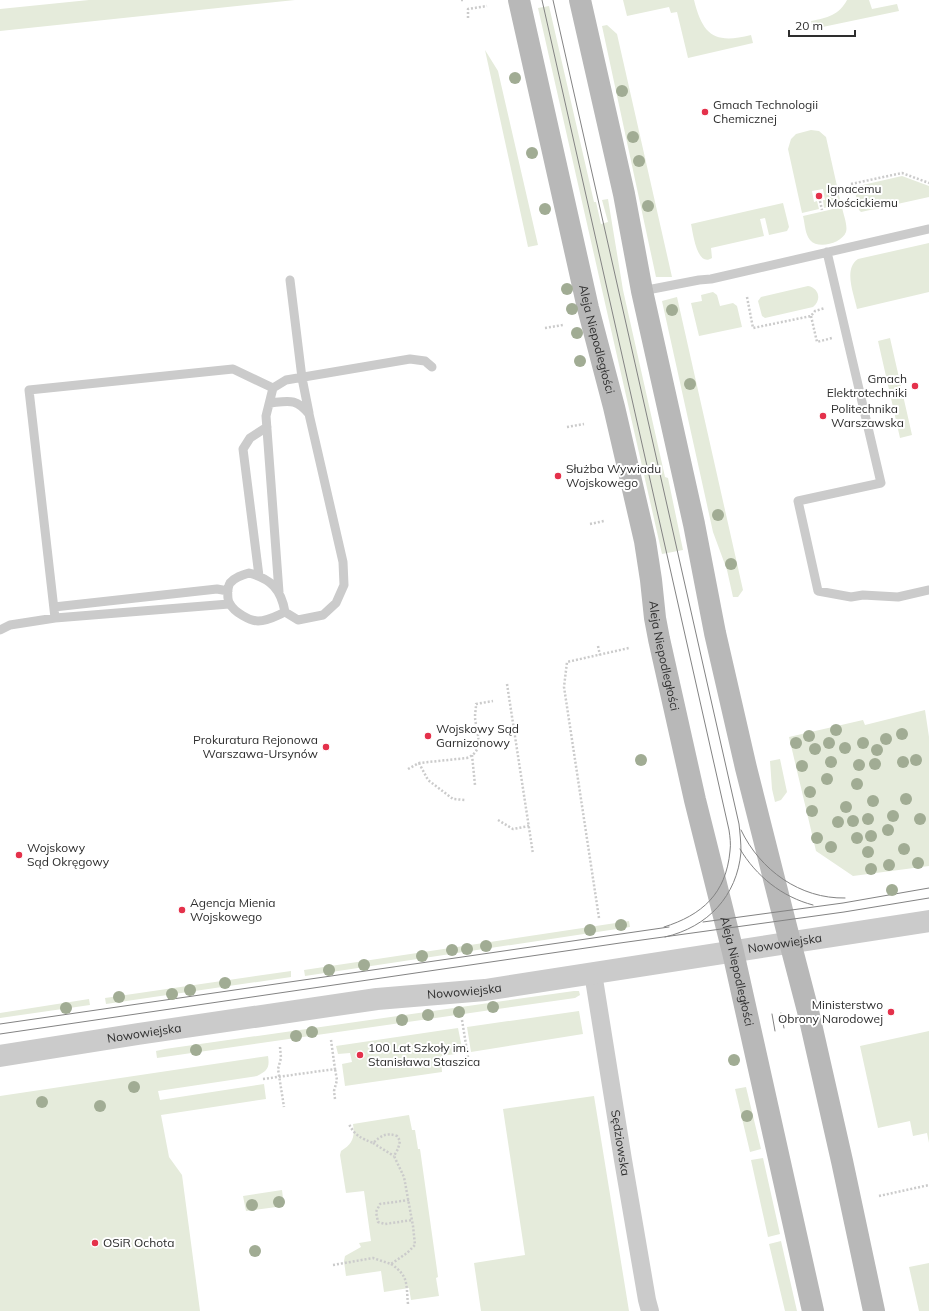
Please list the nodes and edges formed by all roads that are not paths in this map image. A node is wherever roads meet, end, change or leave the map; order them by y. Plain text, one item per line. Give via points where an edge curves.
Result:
1 (519, 0) edge
2 (580, 0) edge
3 (929, 229) edge
4 (828, 252) junction
5 (290, 280) dead end
6 (642, 291) junction
7 (432, 368) dead end
8 (302, 378) junction
9 (274, 388) junction
10 (270, 403) junction
11 (309, 414) junction
12 (267, 427) junction
13 (259, 576) junction
14 (929, 590) edge
15 (228, 591) junction
16 (280, 592) junction
17 (229, 604) junction
18 (54, 607) junction
19 (284, 612) junction
20 (55, 618) junction
21 (0, 630) edge
22 (929, 921) edge
23 (790, 942) junction
24 (733, 952) junction
25 (593, 973) junction
26 (0, 1056) edge
27 (650, 1311) edge
28 (813, 1311) edge
29 (874, 1311) edge

1 - 24 main road, Aleja Niepodległości via 648,560 659,639 695,800
2 - 6 main road via 624,194
3 - 4 lane
4 - 6 lane via 711,279
4 - 14 lane via 881,483 798,501 818,591 851,596 898,597
5 - 8 lane
6 - 23 main road via 746,768
7 - 8 lane via 426,361 410,359
8 - 9 lane via 286,380
8 - 11 lane
9 - 10 lane
9 - 18 lane via 233,369 29,390
10 - 11 lane via 290,401 302,406
10 - 12 lane via 266,416
11 - 19 lane via 343,562 344,585 336,603 323,615 298,620
12 - 13 lane via 250,438 244,449
12 - 16 lane
13 - 15 lane via 249,573 237,577 230,584
13 - 16 lane
15 - 17 lane
15 - 18 lane via 217,589
16 - 19 lane
17 - 19 lane via 241,615 257,621 271,619
17 - 20 lane
18 - 20 lane
20 - 21 lane via 10,625
22 - 23 street, Nowowiejska
23 - 24 street, Nowowiejska
23 - 29 main road via 808,1011
24 - 25 street, Nowowiejska
24 - 28 main road, Aleja Niepodległości
25 - 26 street, Nowowiejska via 469,992 410,995 347,1003
25 - 27 street, Sędziowska

